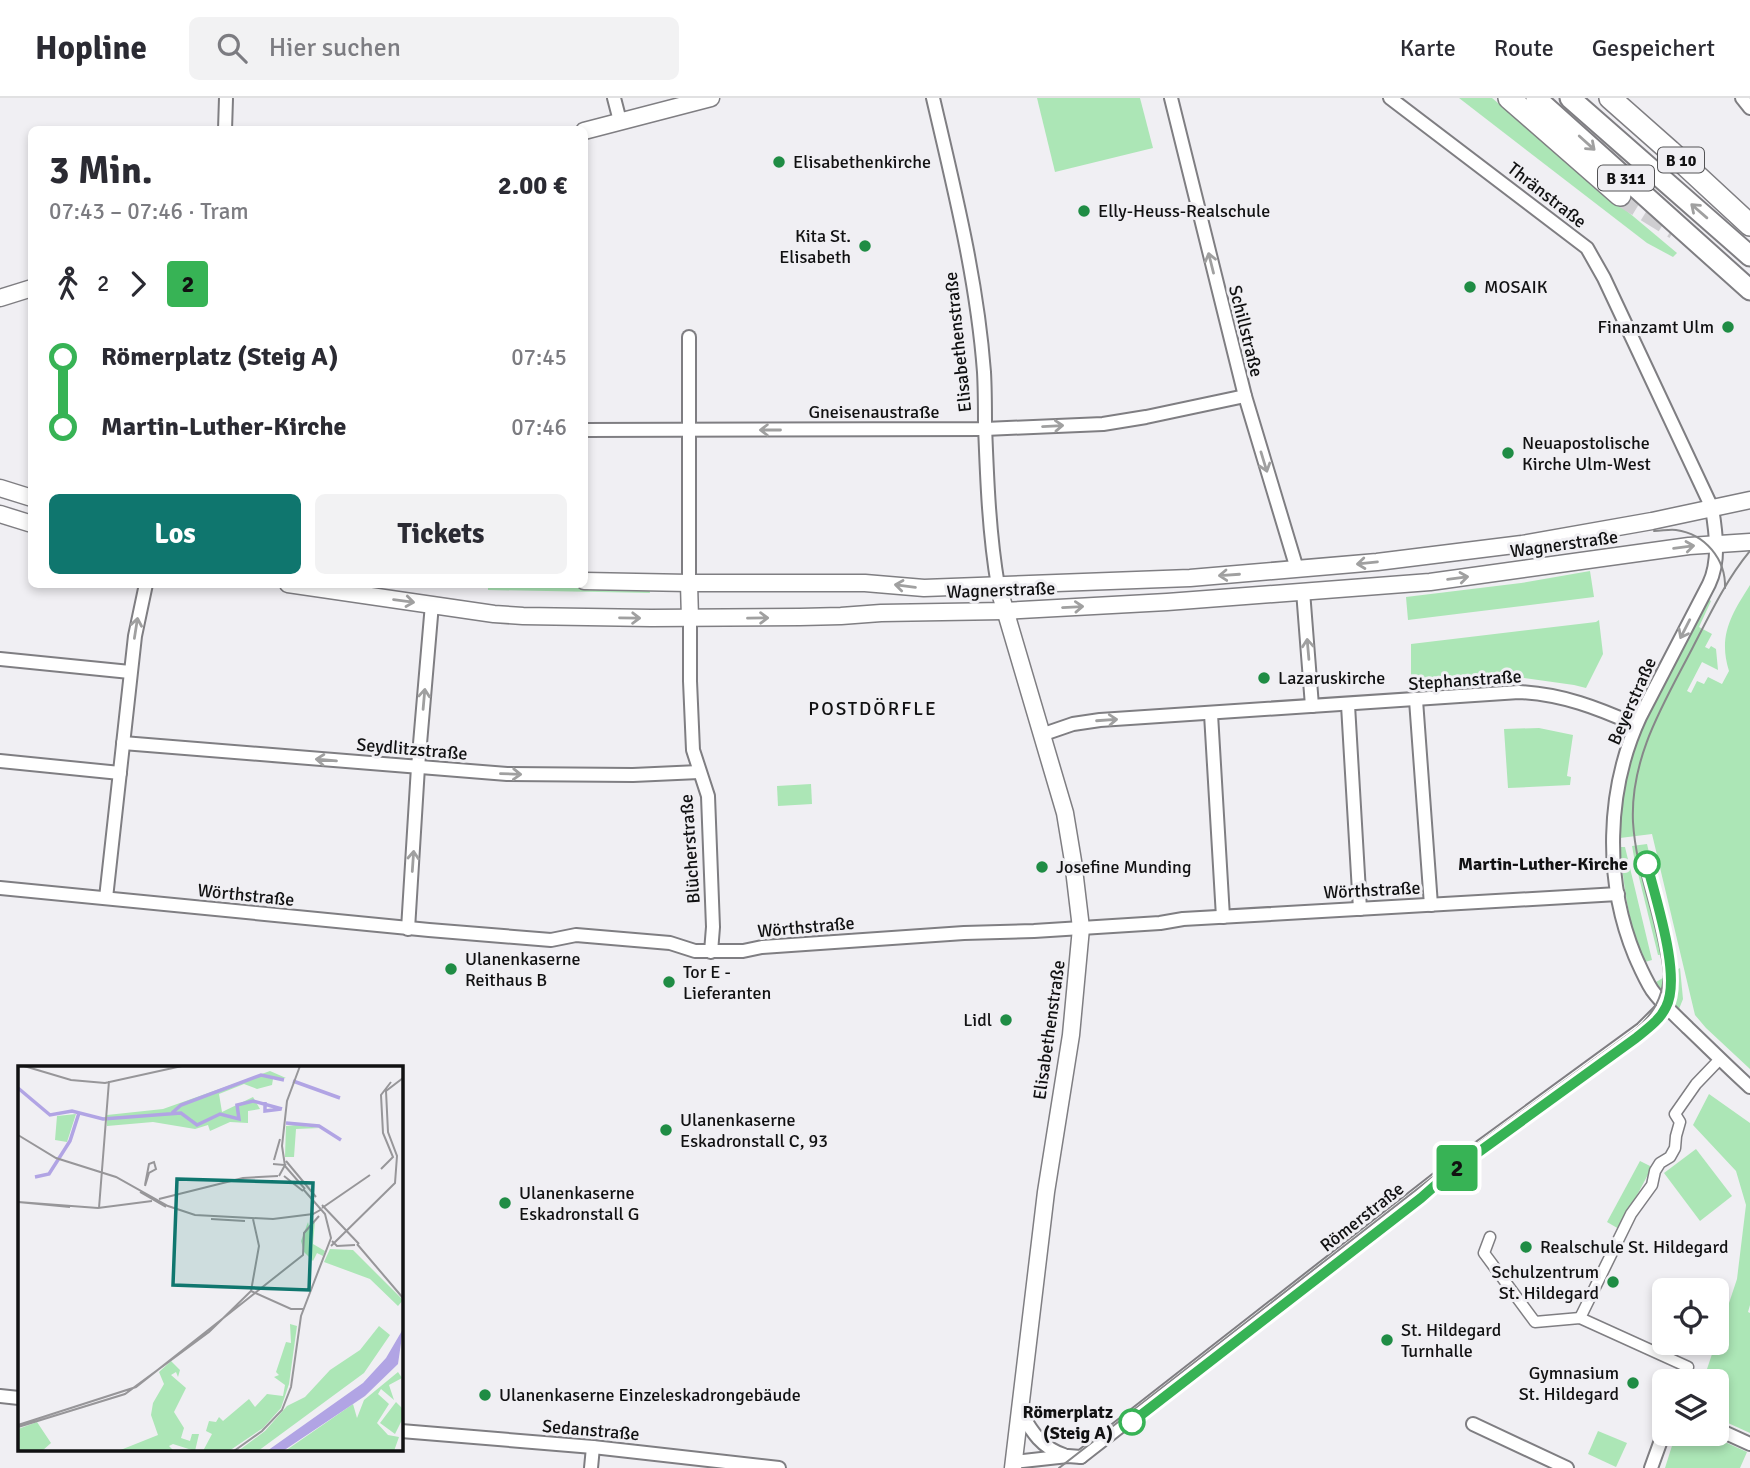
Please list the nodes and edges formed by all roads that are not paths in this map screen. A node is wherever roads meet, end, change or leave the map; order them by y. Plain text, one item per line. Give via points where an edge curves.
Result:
1 (226, 98) edge
2 (614, 98) edge
3 (711, 98) edge
4 (933, 98) edge
5 (1171, 98) edge
6 (1390, 98) edge
7 (1508, 98) edge
8 (1536, 98) edge
9 (1570, 98) edge
10 (1610, 98) edge
11 (1742, 98) edge
12 (1750, 108) edge
13 (620, 121) junction
14 (225, 126) edge
15 (588, 130) edge
16 (1620, 195) tunnel mouth
17 (1750, 225) edge
18 (1750, 256) edge
19 (28, 289) edge
20 (1750, 290) edge
21 (0, 298) edge
22 (689, 337) dead end
23 (1245, 396) junction
24 (985, 429) junction
25 (588, 430) edge
26 (690, 430) junction
27 (0, 488) edge
28 (28, 497) edge
29 (1750, 500) edge
30 (1712, 508) junction
31 (0, 514) edge
32 (28, 523) edge
33 (1750, 542) edge
34 (1716, 544) junction
35 (1297, 569) junction
36 (588, 581) edge
37 (689, 583) junction
38 (998, 586) junction
39 (145, 588) edge
40 (317, 588) edge
41 (1303, 591) junction
42 (432, 604) junction
43 (1004, 611) junction
44 (690, 619) junction
45 (0, 659) edge
46 (130, 672) junction
47 (1416, 700) junction
48 (1348, 705) junction
49 (1312, 706) junction
50 (1211, 714) junction
51 (1636, 725) junction
52 (1041, 734) junction
53 (123, 743) junction
54 (0, 761) edge
55 (418, 767) junction
56 (699, 772) junction
57 (120, 773) junction
58 (0, 888) edge
59 (1618, 894) junction
60 (106, 898) junction
61 (1431, 905) junction
62 (1360, 909) junction
63 (1223, 916) junction
64 (1081, 928) junction
65 (408, 929) junction
66 (711, 952) junction
67 (1665, 1006) junction
68 (1720, 1059) junction
69 (1750, 1087) edge
70 (1490, 1237) dead end
71 (1580, 1318) junction
72 (1687, 1369) edge
73 (0, 1396) edge
74 (18, 1398) edge
75 (1021, 1413) junction
76 (1473, 1424) dead end
77 (402, 1432) edge
78 (1729, 1434) edge
79 (1750, 1444) edge
80 (1659, 1446) edge
81 (593, 1447) junction
82 (1076, 1461) edge
83 (1014, 1465) edge
84 (591, 1468) edge
85 (779, 1468) edge
86 (1567, 1468) edge
87 (1651, 1468) edge

1 - 14 street
2 - 13 street
3 - 13 street
4 - 24 street, Elisabethenstraße via 978,316
23 -> 5 street, Schillstraße
6 - 30 street, Thränstraße via 1587,248
7 - 16 highway
8 -> 20 main road, B 311
18 -> 9 main road, B 311
10 - 17 highway, B 10
11 - 12 street
13 - 15 street
19 - 21 street
22 - 26 street
24 -> 23 street, Gneisenaustraße via 1103,424
23 -> 35 street, Schillstraße
24 -> 26 street, Gneisenaustraße
24 - 38 street, Elisabethenstraße
25 - 26 street, Gneisenaustraße
26 - 37 street
27 - 28 street
29 - 30 street, Wagnerstraße
30 - 34 street
30 -> 35 street, Wagnerstraße via 1522,544
31 - 32 street
33 - 34 street, Wagnerstraße
41 -> 34 street, Wagnerstraße via 1430,582
34 -> 51 street, Beyerstraße via 1712,579
35 -> 38 street, Wagnerstraße
36 - 37 street, Wagnerstraße
38 -> 37 street, Wagnerstraße
37 - 44 street
38 - 43 street, Elisabethenstraße
46 -> 39 street
40 -> 42 street, Wagnerstraße
43 -> 41 street, Wagnerstraße
49 -> 41 street
42 -> 44 street, Wagnerstraße via 523,616
55 -> 42 street
44 -> 43 street, Wagnerstraße
43 - 52 street, Elisabethenstraße
44 - 56 street, Blücherstraße via 692,737
45 - 46 street
46 - 53 street
47 - 48 street, Stephanstraße
47 - 51 street, Stephanstraße via 1533,693 1586,704
47 - 61 street
48 - 49 street, Stephanstraße
48 - 62 street
49 - 50 street, Stephanstraße
52 -> 50 street, Stephanstraße via 1100,720
50 - 63 street
51 - 59 street, Beyerstraße via 1615,805
52 - 64 street, Elisabethenstraße via 1065,813
55 -> 53 street, Seydlitzstraße
53 - 57 street
54 - 57 street
55 -> 56 street, Seydlitzstraße via 506,774
65 -> 55 street
56 - 66 street, Blücherstraße via 708,796
57 - 60 street
58 - 60 street, Wörthstraße
59 - 61 street, Wörthstraße
59 - 67 street, Beyerstraße via 1638,963
60 - 65 street, Wörthstraße
61 - 62 street, Wörthstraße
62 - 63 street, Wörthstraße
63 - 64 street, Wörthstraße
64 - 66 street, Wörthstraße
64 - 75 street, Elisabethenstraße
65 - 66 street, Wörthstraße via 551,940 576,935 670,943
67 - 68 street, Beyerstraße
67 - 82 street, Römerstraße via 1642,1030 1445,1173
68 - 69 street, Beyerstraße
68 - 71 street via 1675,1114 1680,1122 1675,1148 1655,1171 1652,1185 1631,1214
70 - 71 street via 1484,1253 1535,1322
71 - 72 street
73 - 74 street
75 - 82 street via 1044,1444
75 - 83 street, Elisabethenstraße
76 - 86 street
77 - 81 street, Sedanstraße
78 - 79 street
80 - 87 street
81 - 84 street
81 - 85 street, Sedanstraße
82 - 83 street

